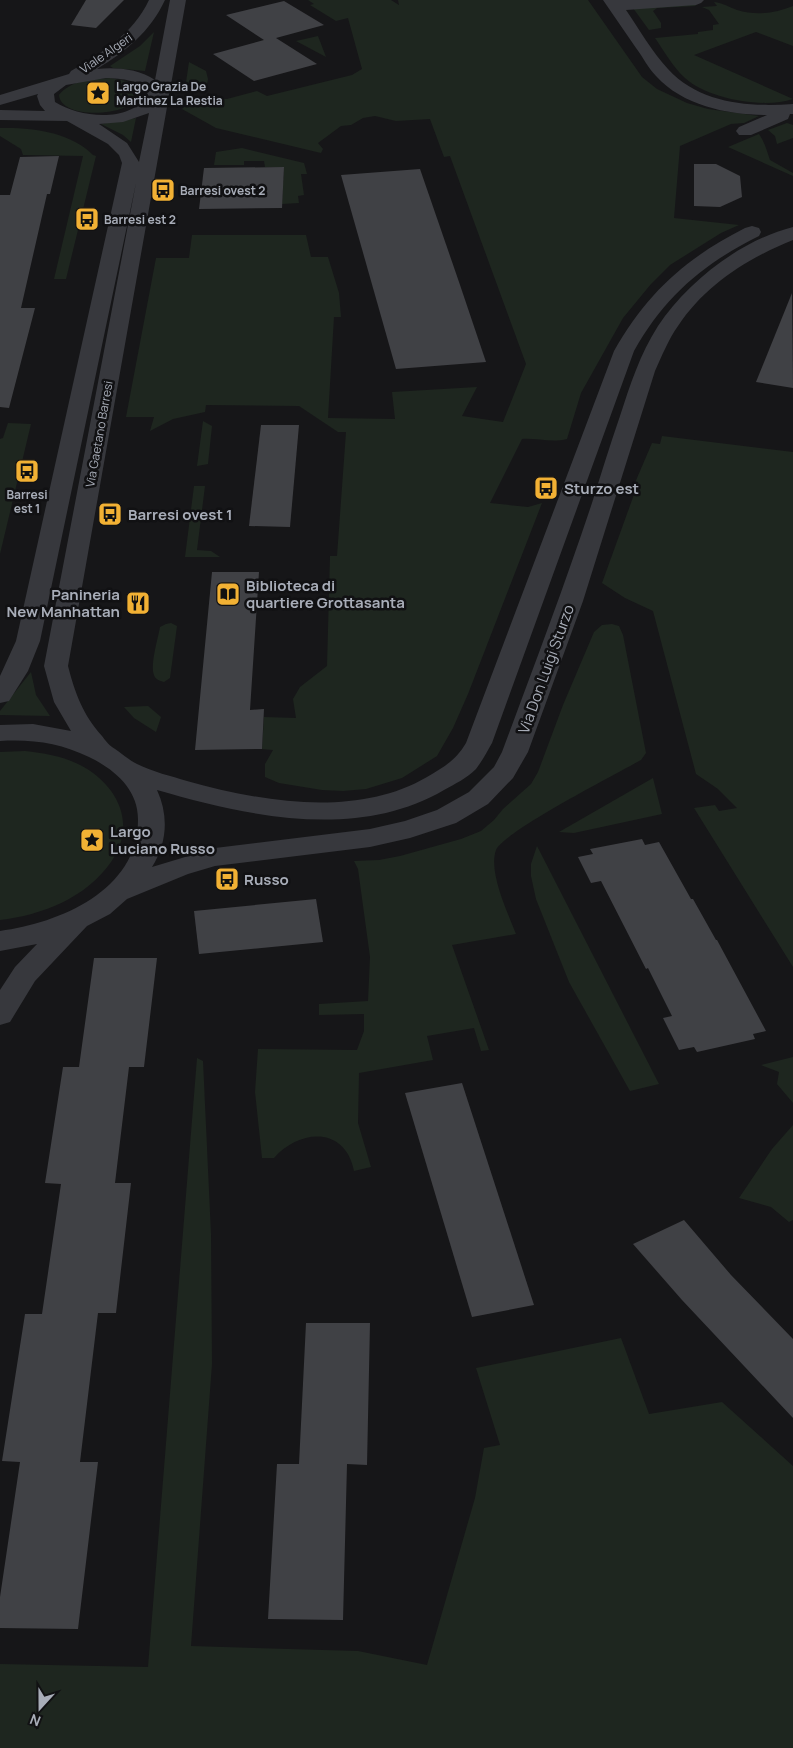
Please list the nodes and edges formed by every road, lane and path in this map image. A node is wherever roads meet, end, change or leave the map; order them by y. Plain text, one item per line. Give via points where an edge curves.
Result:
1 (157, 0) edge
2 (178, 0) edge
3 (696, 0) edge
4 (613, 3) edge
5 (64, 81) junction
6 (158, 96) junction
7 (0, 100) edge
8 (793, 109) edge
9 (0, 115) edge
10 (70, 116) junction
11 (745, 131) dead end
12 (793, 217) edge
13 (793, 233) edge
14 (0, 695) edge
15 (0, 733) edge
16 (100, 750) junction
17 (130, 771) junction
18 (118, 892) junction
19 (81, 918) junction
20 (0, 941) edge
21 (0, 1014) edge

1 - 5 street, Viale Algeri via 130,38
2 - 6 street
3 - 4 street
4 - 8 street via 662,74 686,91 724,105 747,109
5 - 6 street via 90,74 126,75 151,85
5 - 7 street
5 - 10 street, Via Gaetano Barresi via 48,91 45,101 52,110
6 - 10 street via 141,110 121,117
6 - 16 street, Via Gaetano Barresi via 56,666 61,692 73,717
8 - 11 street
9 - 10 street
10 - 14 street, Via Gaetano Barresi via 115,141 127,152 131,163 28,641 16,671
12 - 17 street via 750,233 718,250 668,288 636,326 620,360 479,743 467,762 420,794 369,808 337,811 222,798 166,785
13 - 18 street, Via Don Luigi Sturzo via 748,254 700,287 664,332 645,371 571,601 515,752 503,772 486,790 446,816 404,831 363,840 214,858 161,874
15 - 16 street via 42,733
16 - 17 street
17 - 18 street via 144,788 151,808 153,829 148,850 136,872
18 - 19 street
19 - 20 street via 51,931
19 - 21 street via 25,974

